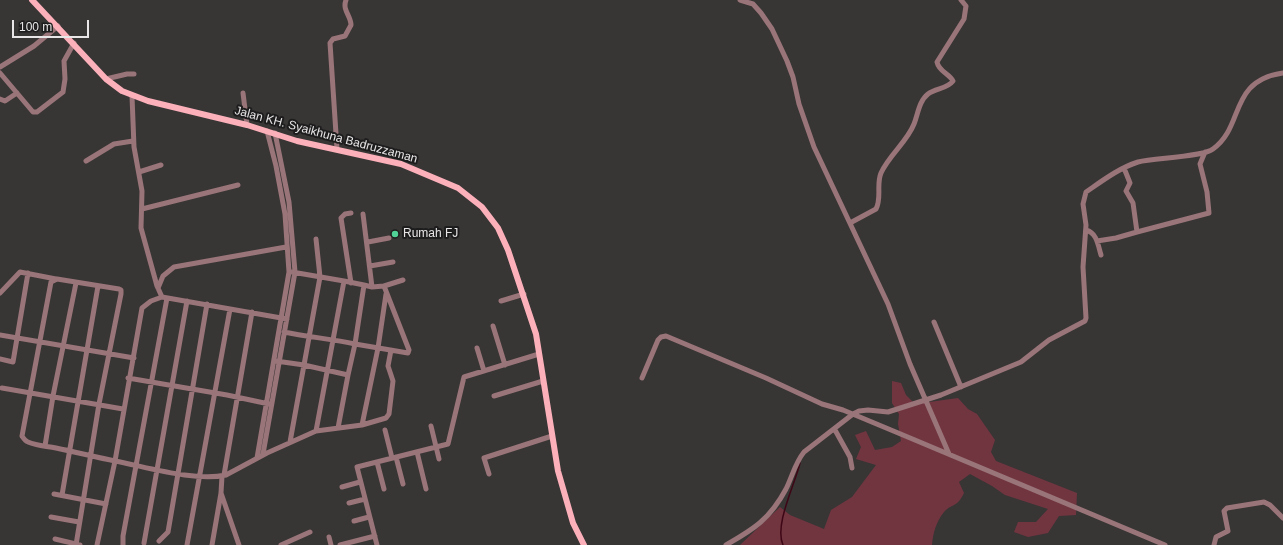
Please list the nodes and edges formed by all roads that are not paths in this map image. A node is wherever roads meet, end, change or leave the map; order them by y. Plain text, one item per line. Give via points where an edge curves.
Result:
1 (32, 0) edge
2 (346, 0) edge
3 (740, 0) edge
4 (961, 0) edge
5 (58, 26) junction
6 (74, 43) junction
7 (0, 67) edge
8 (0, 73) edge
9 (1283, 73) edge
10 (134, 74) dead end
11 (106, 79) junction
12 (17, 93) junction
13 (243, 93) dead end
14 (132, 96) junction
15 (0, 99) edge
16 (247, 125) junction
17 (267, 131) junction
18 (275, 133) junction
19 (133, 141) junction
20 (337, 149) junction
21 (1205, 152) junction
22 (86, 161) dead end
23 (161, 165) dead end
24 (1124, 168) junction
25 (139, 172) junction
26 (238, 185) dead end
27 (142, 209) junction
28 (352, 213) dead end
29 (363, 214) dead end
30 (850, 222) junction
31 (1086, 230) junction
32 (1137, 232) junction
33 (389, 238) dead end
34 (316, 239) dead end
35 (1097, 241) junction
36 (368, 242) junction
37 (286, 247) junction
38 (1100, 255) dead end
39 (393, 262) dead end
40 (370, 266) junction
41 (292, 272) junction
42 (28, 273) junction
43 (320, 277) junction
44 (57, 280) junction
45 (403, 280) dead end
46 (344, 281) junction
47 (76, 282) junction
48 (351, 283) junction
49 (364, 285) junction
50 (98, 286) junction
51 (372, 287) junction
52 (158, 288) junction
53 (385, 289) junction
54 (0, 293) edge
55 (524, 294) junction
56 (165, 297) junction
57 (501, 300) dead end
58 (187, 301) junction
59 (207, 304) junction
60 (230, 308) junction
61 (252, 312) junction
62 (284, 318) junction
63 (934, 322) dead end
64 (493, 326) dead end
65 (284, 332) junction
66 (0, 335) edge
67 (308, 336) junction
68 (17, 337) junction
69 (334, 338) junction
70 (40, 341) junction
71 (355, 344) junction
72 (64, 345) junction
73 (378, 348) junction
74 (477, 348) dead end
75 (88, 350) junction
76 (392, 350) junction
77 (110, 354) junction
78 (539, 354) junction
79 (134, 358) junction
80 (0, 359) edge
81 (273, 361) junction
82 (279, 362) junction
83 (304, 365) junction
84 (505, 365) junction
85 (327, 370) junction
86 (484, 371) junction
87 (348, 375) junction
88 (128, 378) junction
89 (642, 378) dead end
90 (543, 381) junction
91 (151, 382) junction
92 (172, 386) junction
93 (961, 387) junction
94 (2, 388) dead end
95 (193, 389) junction
96 (31, 392) junction
97 (214, 393) junction
98 (53, 396) junction
99 (494, 396) dead end
100 (237, 397) junction
101 (925, 400) junction
102 (78, 401) junction
103 (266, 402) junction
104 (99, 404) junction
105 (272, 405) junction
106 (123, 409) junction
107 (853, 414) junction
108 (362, 425) junction
109 (431, 426) dead end
110 (338, 428) junction
111 (385, 430) dead end
112 (835, 430) junction
113 (316, 432) junction
114 (552, 436) junction
115 (290, 442) junction
116 (46, 446) junction
117 (436, 447) junction
118 (68, 451) junction
119 (417, 452) junction
120 (263, 454) junction
121 (949, 454) junction
122 (91, 456) junction
123 (257, 458) junction
124 (394, 458) junction
125 (439, 459) dead end
126 (115, 461) junction
127 (377, 462) junction
128 (136, 465) junction
129 (852, 468) dead end
130 (157, 469) junction
131 (178, 473) junction
132 (489, 474) dead end
133 (223, 476) junction
134 (200, 477) junction
135 (360, 482) junction
136 (403, 484) dead end
137 (342, 487) dead end
138 (384, 489) dead end
139 (426, 489) dead end
140 (221, 493) junction
141 (54, 494) dead end
142 (62, 495) junction
143 (365, 499) junction
144 (83, 500) junction
145 (349, 503) dead end
146 (106, 504) junction
147 (51, 517) dead end
148 (369, 517) junction
149 (1283, 518) edge
150 (354, 521) dead end
151 (80, 522) junction
152 (310, 532) dead end
153 (374, 536) junction
154 (329, 537) dead end
155 (55, 539) dead end
156 (159, 541) dead end
157 (144, 543) dead end
158 (354, 543) edge
159 (77, 545) edge
160 (97, 545) edge
161 (123, 545) edge
162 (188, 545) edge
163 (212, 545) edge
164 (239, 545) edge
165 (281, 545) edge
166 (331, 545) edge
167 (340, 545) edge
168 (377, 545) edge
169 (584, 545) edge
170 (726, 545) edge
171 (1165, 545) edge
172 (1214, 545) edge

1 - 5 main road, Jalan KH. Syaikhuna Badruzzaman
2 - 20 street via 346,12 351,26 345,36 333,39 330,43
3 - 30 street via 753,4 772,29 794,76 799,104 814,147
4 - 30 street via 966,6 964,19 937,62 942,72 952,81 946,87 928,94 920,104 914,124 881,174 878,190 880,198 876,209
5 - 6 main road, Jalan KH. Syaikhuna Badruzzaman
5 - 7 street via 34,46
6 - 11 main road, Jalan KH. Syaikhuna Badruzzaman
6 - 12 street via 64,61 64,92 35,112
8 - 12 street
9 - 21 street via 1264,77 1252,86 1240,103 1225,137 1213,150
10 - 11 street
11 - 14 main road, Jalan KH. Syaikhuna Badruzzaman
12 - 15 street via 6,101
13 - 16 street
14 - 16 main road, Jalan KH. Syaikhuna Badruzzaman
14 - 19 street
16 - 17 main road, Jalan KH. Syaikhuna Badruzzaman
17 - 18 main road, Jalan KH. Syaikhuna Badruzzaman
17 - 37 street via 285,214
18 - 20 main road, Jalan KH. Syaikhuna Badruzzaman via 297,141
18 - 41 street via 289,202
19 - 22 street via 114,144
19 - 25 street
20 - 55 main road, Jalan KH. Syaikhuna Badruzzaman via 401,164 438,179 471,197 498,228
21 - 24 street via 1140,162
21 - 32 street via 1200,164 1210,213
23 - 25 street
24 - 31 street via 1086,192 1083,204
24 - 32 street via 1130,182 1126,191 1133,203
25 - 27 street
26 - 27 street
27 - 52 street via 141,228
28 - 48 street via 341,218
29 - 36 street
30 - 101 street via 888,304
31 - 35 street via 1091,232
31 - 93 street via 1083,267 1085,321 1049,340 1021,362
32 - 35 street
33 - 36 street
34 - 43 street
35 - 38 street
36 - 40 street
37 - 41 street
37 - 52 street via 174,267 163,276
39 - 40 street
40 - 51 street
41 - 43 street
41 - 62 street
42 - 44 street
42 - 54 street via 20,272
42 - 68 street
43 - 46 street
43 - 67 street
44 - 47 street
44 - 70 street via 51,282
45 - 53 street
46 - 48 street
46 - 69 street
47 - 50 street
47 - 72 street
48 - 49 street
49 - 51 street
49 - 71 street
50 - 75 street
50 - 77 street via 121,290
51 - 53 street
52 - 56 street
53 - 73 street
53 - 76 street via 409,350 406,354
55 - 57 street
55 - 78 main road, Jalan KH. Syaikhuna Badruzzaman
56 - 58 street
56 - 79 street via 151,301 142,308
56 - 91 street
58 - 59 street
58 - 92 street
59 - 60 street
59 - 95 street
60 - 61 street
60 - 97 street
61 - 62 street
61 - 100 street
62 - 65 street
62 - 81 street
63 - 93 street
64 - 84 street
65 - 67 street
65 - 82 street
66 - 68 street
67 - 69 street
67 - 83 street
68 - 70 street
68 - 80 street via 13,362
69 - 71 street
69 - 85 street
70 - 72 street
70 - 96 street
71 - 73 street
71 - 87 street
72 - 75 street
72 - 98 street
73 - 76 street
73 - 108 street
74 - 86 street
75 - 77 street
75 - 102 street
76 - 108 street via 388,366 393,381 388,416
77 - 79 street
77 - 104 street
78 - 84 street
78 - 90 main road, Jalan KH. Syaikhuna Badruzzaman
79 - 88 street
81 - 82 street
81 - 103 street
82 - 83 street
82 - 105 street
83 - 85 street
83 - 115 street
84 - 86 street
85 - 87 street
85 - 113 street
86 - 117 street via 464,377 448,444
87 - 110 street
88 - 91 street
88 - 106 street
89 - 107 street via 658,340 666,336 822,404
90 - 99 street
90 - 114 main road, Jalan KH. Syaikhuna Badruzzaman
91 - 92 street
91 - 128 street
92 - 95 street
92 - 130 street
93 - 101 street
94 - 96 street
95 - 97 street
95 - 131 street
96 - 98 street
96 - 116 street via 22,436 26,442
97 - 100 street
97 - 134 street
98 - 102 street
98 - 116 street
100 - 103 street
100 - 133 street
101 - 107 street via 888,412 868,410
101 - 121 street
102 - 104 street
102 - 118 street
103 - 105 street
103 - 123 street
104 - 106 street
104 - 122 street
105 - 120 street
106 - 126 street
107 - 112 street
107 - 121 street
108 - 110 street
109 - 117 street
110 - 113 street
111 - 124 street
112 - 129 street via 850,457
112 - 170 street via 811,446 798,459 786,489 764,521
113 - 115 street
114 - 132 street via 484,458
114 - 169 main road, Jalan KH. Syaikhuna Badruzzaman via 566,500 573,523
115 - 120 street
116 - 118 street
117 - 119 street
117 - 125 street
118 - 122 street
118 - 142 street
119 - 124 street
119 - 139 street
120 - 123 street
121 - 171 street
122 - 126 street
122 - 144 street
123 - 133 street
124 - 127 street
124 - 136 street
126 - 128 street
126 - 146 street
127 - 135 street via 357,467
127 - 138 street
128 - 130 street
128 - 161 street
130 - 131 street
130 - 157 street
131 - 134 street
131 - 156 street via 168,532
133 - 134 street
133 - 140 street
134 - 162 street
135 - 137 street
135 - 143 street
140 - 163 street
140 - 164 street
141 - 142 street
142 - 144 street
143 - 145 street
143 - 148 street
144 - 146 street
144 - 151 street
146 - 160 street
147 - 151 street
148 - 150 street
148 - 153 street
149 - 172 street via 1264,502 1227,508 1224,510 1228,531 1216,537
151 - 159 street
152 - 165 street
153 - 158 street
153 - 168 street
154 - 166 street
155 - 159 street
158 - 167 street

